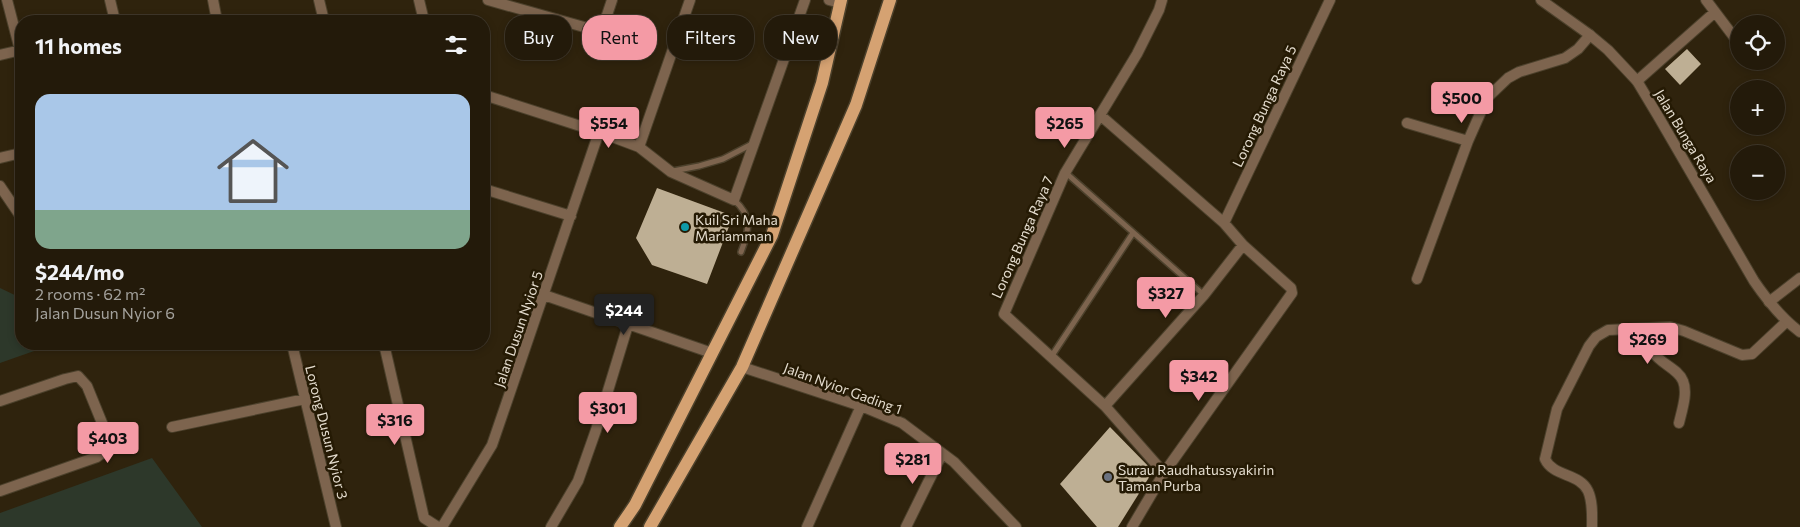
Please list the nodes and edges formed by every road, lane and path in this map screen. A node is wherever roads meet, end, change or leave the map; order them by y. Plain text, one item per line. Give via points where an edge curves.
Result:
1 (8, 0) edge
2 (110, 0) edge
3 (213, 0) edge
4 (319, 0) edge
5 (419, 0) edge
6 (488, 0) edge
7 (612, 0) edge
8 (690, 0) edge
9 (805, 0) edge
10 (890, 0) edge
11 (1162, 0) edge
12 (1330, 0) edge
13 (1541, 0) edge
14 (1706, 0) edge
15 (836, 1) edge
16 (1715, 12) junction
17 (114, 15) edge
18 (216, 15) edge
19 (323, 15) edge
20 (423, 15) edge
21 (15, 27) edge
22 (1730, 32) edge
23 (1590, 35) junction
24 (15, 51) edge
25 (0, 55) edge
26 (1637, 82) junction
27 (490, 97) edge
28 (1100, 115) junction
29 (1407, 123) dead end
30 (599, 132) junction
31 (1468, 141) junction
32 (754, 142) junction
33 (639, 147) junction
34 (15, 154) edge
35 (0, 158) edge
36 (671, 172) junction
37 (1065, 172) junction
38 (0, 186) edge
39 (490, 191) edge
40 (734, 200) junction
41 (15, 208) edge
42 (571, 216) junction
43 (1224, 224) junction
44 (1133, 233) junction
45 (1243, 245) junction
46 (740, 252) dead end
47 (1800, 278) edge
48 (1417, 279) dead end
49 (544, 295) junction
50 (1204, 295) junction
51 (1769, 302) junction
52 (1786, 322) junction
53 (628, 324) junction
54 (1670, 327) junction
55 (1800, 332) edge
56 (293, 350) edge
57 (385, 350) edge
58 (712, 354) junction
59 (1051, 357) junction
60 (742, 367) junction
61 (305, 400) junction
62 (0, 401) edge
63 (861, 406) junction
64 (1105, 406) junction
65 (1679, 423) dead end
66 (172, 427) dead end
67 (942, 454) junction
68 (1164, 473) junction
69 (0, 490) edge
70 (1011, 525) edge
71 (336, 527) edge
72 (438, 527) edge
73 (442, 527) edge
74 (551, 527) edge
75 (620, 527) edge
76 (650, 527) edge
77 (807, 527) edge
78 (906, 527) edge
79 (1132, 527) edge
80 (1592, 527) edge

1 - 21 street
2 - 17 street
3 - 18 street
4 - 19 street
5 - 20 street
6 - 7 street via 597,29 604,21
8 - 33 street
9 - 32 street
10 - 60 main road via 856,105
11 - 28 street, Lorong Bunga Raya 7 via 1137,54
12 - 43 street, Lorong Bunga Raya 5
13 - 23 street, Jalan Bunga Raya
14 - 16 street
15 - 58 main road via 822,83 772,234
16 - 22 street
16 - 26 street
23 - 26 street, Jalan Bunga Raya
23 - 31 street via 1565,58 1508,78 1487,98
24 - 25 street
26 - 51 street, Jalan Bunga Raya
27 - 30 street
28 - 37 street, Lorong Bunga Raya 7
28 - 43 street
29 - 31 street
30 - 33 street
30 - 42 street, Jalan Dusun Nyior 5
31 - 48 street
32 - 36 lane via 723,159
32 - 40 street
33 - 36 street
34 - 35 street
36 - 40 street
37 - 44 lane
37 - 59 street, Lorong Bunga Raya 7 via 1004,314
38 - 41 street
39 - 42 street
40 - 46 lane via 742,206 748,218 748,233
42 - 49 street, Jalan Dusun Nyior 5
43 - 45 street
44 - 50 lane
44 - 59 lane
45 - 50 street
45 - 68 street via 1291,288 1292,293
47 - 51 street
49 - 53 street
49 - 73 street, Jalan Dusun Nyior 5 via 492,445
50 - 64 street
51 - 52 street, Jalan Bunga Raya
52 - 54 street via 1752,354 1742,355
52 - 55 street, Jalan Bunga Raya
53 - 58 street
53 - 74 street via 578,481
54 - 65 street via 1654,332 1650,340 1652,350 1660,360 1683,380 1685,391
54 - 80 street via 1608,330 1596,336 1557,409 1545,459 1548,466 1580,482 1588,491
56 - 61 street, Lorong Dusun Nyior 3
57 - 72 street via 424,518
58 - 75 main road via 635,505
59 - 64 street, Lorong Bunga Raya 7
60 - 63 street, Jalan Nyior Gading 1
60 - 76 main road
61 - 66 street
61 - 71 street, Lorong Dusun Nyior 3
62 - 69 street via 78,376 88,386 109,440 108,449 97,457
63 - 67 street, Jalan Nyior Gading 1 via 902,423
63 - 77 street
64 - 68 street, Lorong Bunga Raya 7
67 - 70 street, Jalan Nyior Gading 1 via 954,462
67 - 78 street
68 - 79 street

